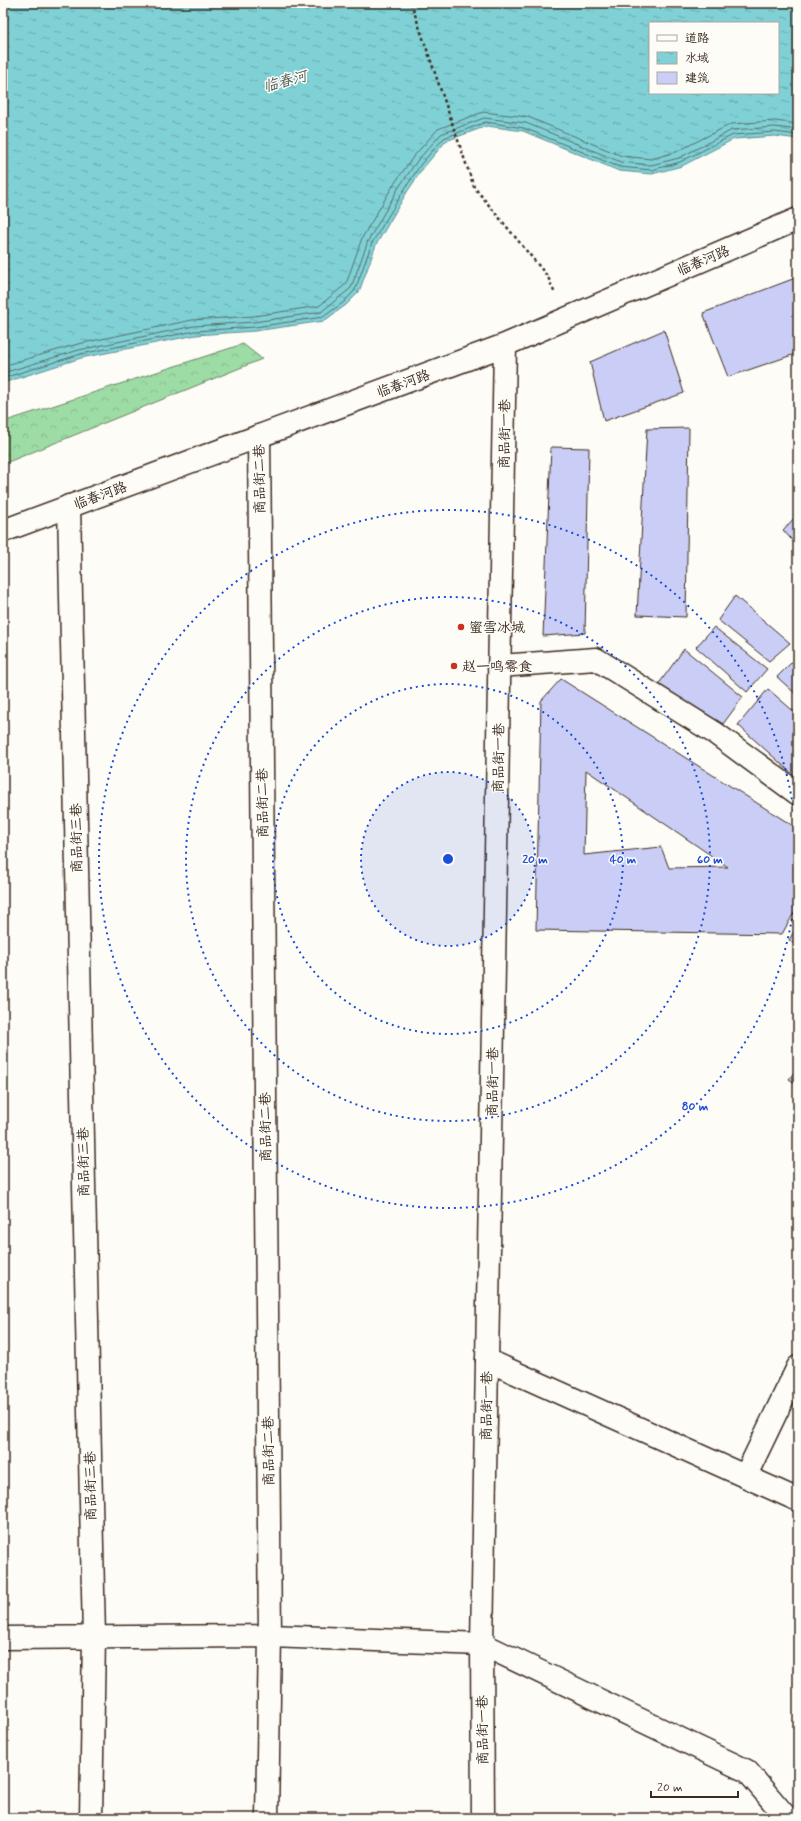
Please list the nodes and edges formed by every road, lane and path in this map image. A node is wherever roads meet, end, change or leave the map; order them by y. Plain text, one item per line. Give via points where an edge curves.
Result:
1 (411, 3) edge
2 (798, 219) edge
3 (566, 319) junction
4 (505, 345) junction
5 (259, 436) junction
6 (69, 506) junction
7 (3, 531) edge
8 (499, 666) junction
9 (798, 794) edge
10 (487, 1360) junction
11 (798, 1367) edge
12 (746, 1475) junction
13 (798, 1500) edge
14 (270, 1636) junction
15 (94, 1637) junction
16 (3, 1638) edge
17 (482, 1644) junction
18 (92, 1818) edge
19 (267, 1818) edge
20 (483, 1818) edge
21 (787, 1818) edge

1 - 3 path via 474,187 548,277
2 - 3 street, 临春河路
3 - 4 street, 临春河路
4 - 5 street, 临春河路
4 - 8 street, 商品街一巷
5 - 6 street, 临春河路
5 - 14 street, 商品街二巷
6 - 7 street, 临春河路
6 - 15 street, 商品街三巷
8 - 9 street via 596,659 715,733
8 - 10 street, 商品街一巷
10 - 12 street
10 - 17 street, 商品街一巷
11 - 12 street
12 - 13 street
14 - 15 street
14 - 17 street
14 - 19 street, 商品街二巷
15 - 16 street
15 - 18 street, 商品街三巷
17 - 20 street, 商品街一巷
17 - 21 street via 747,1771

